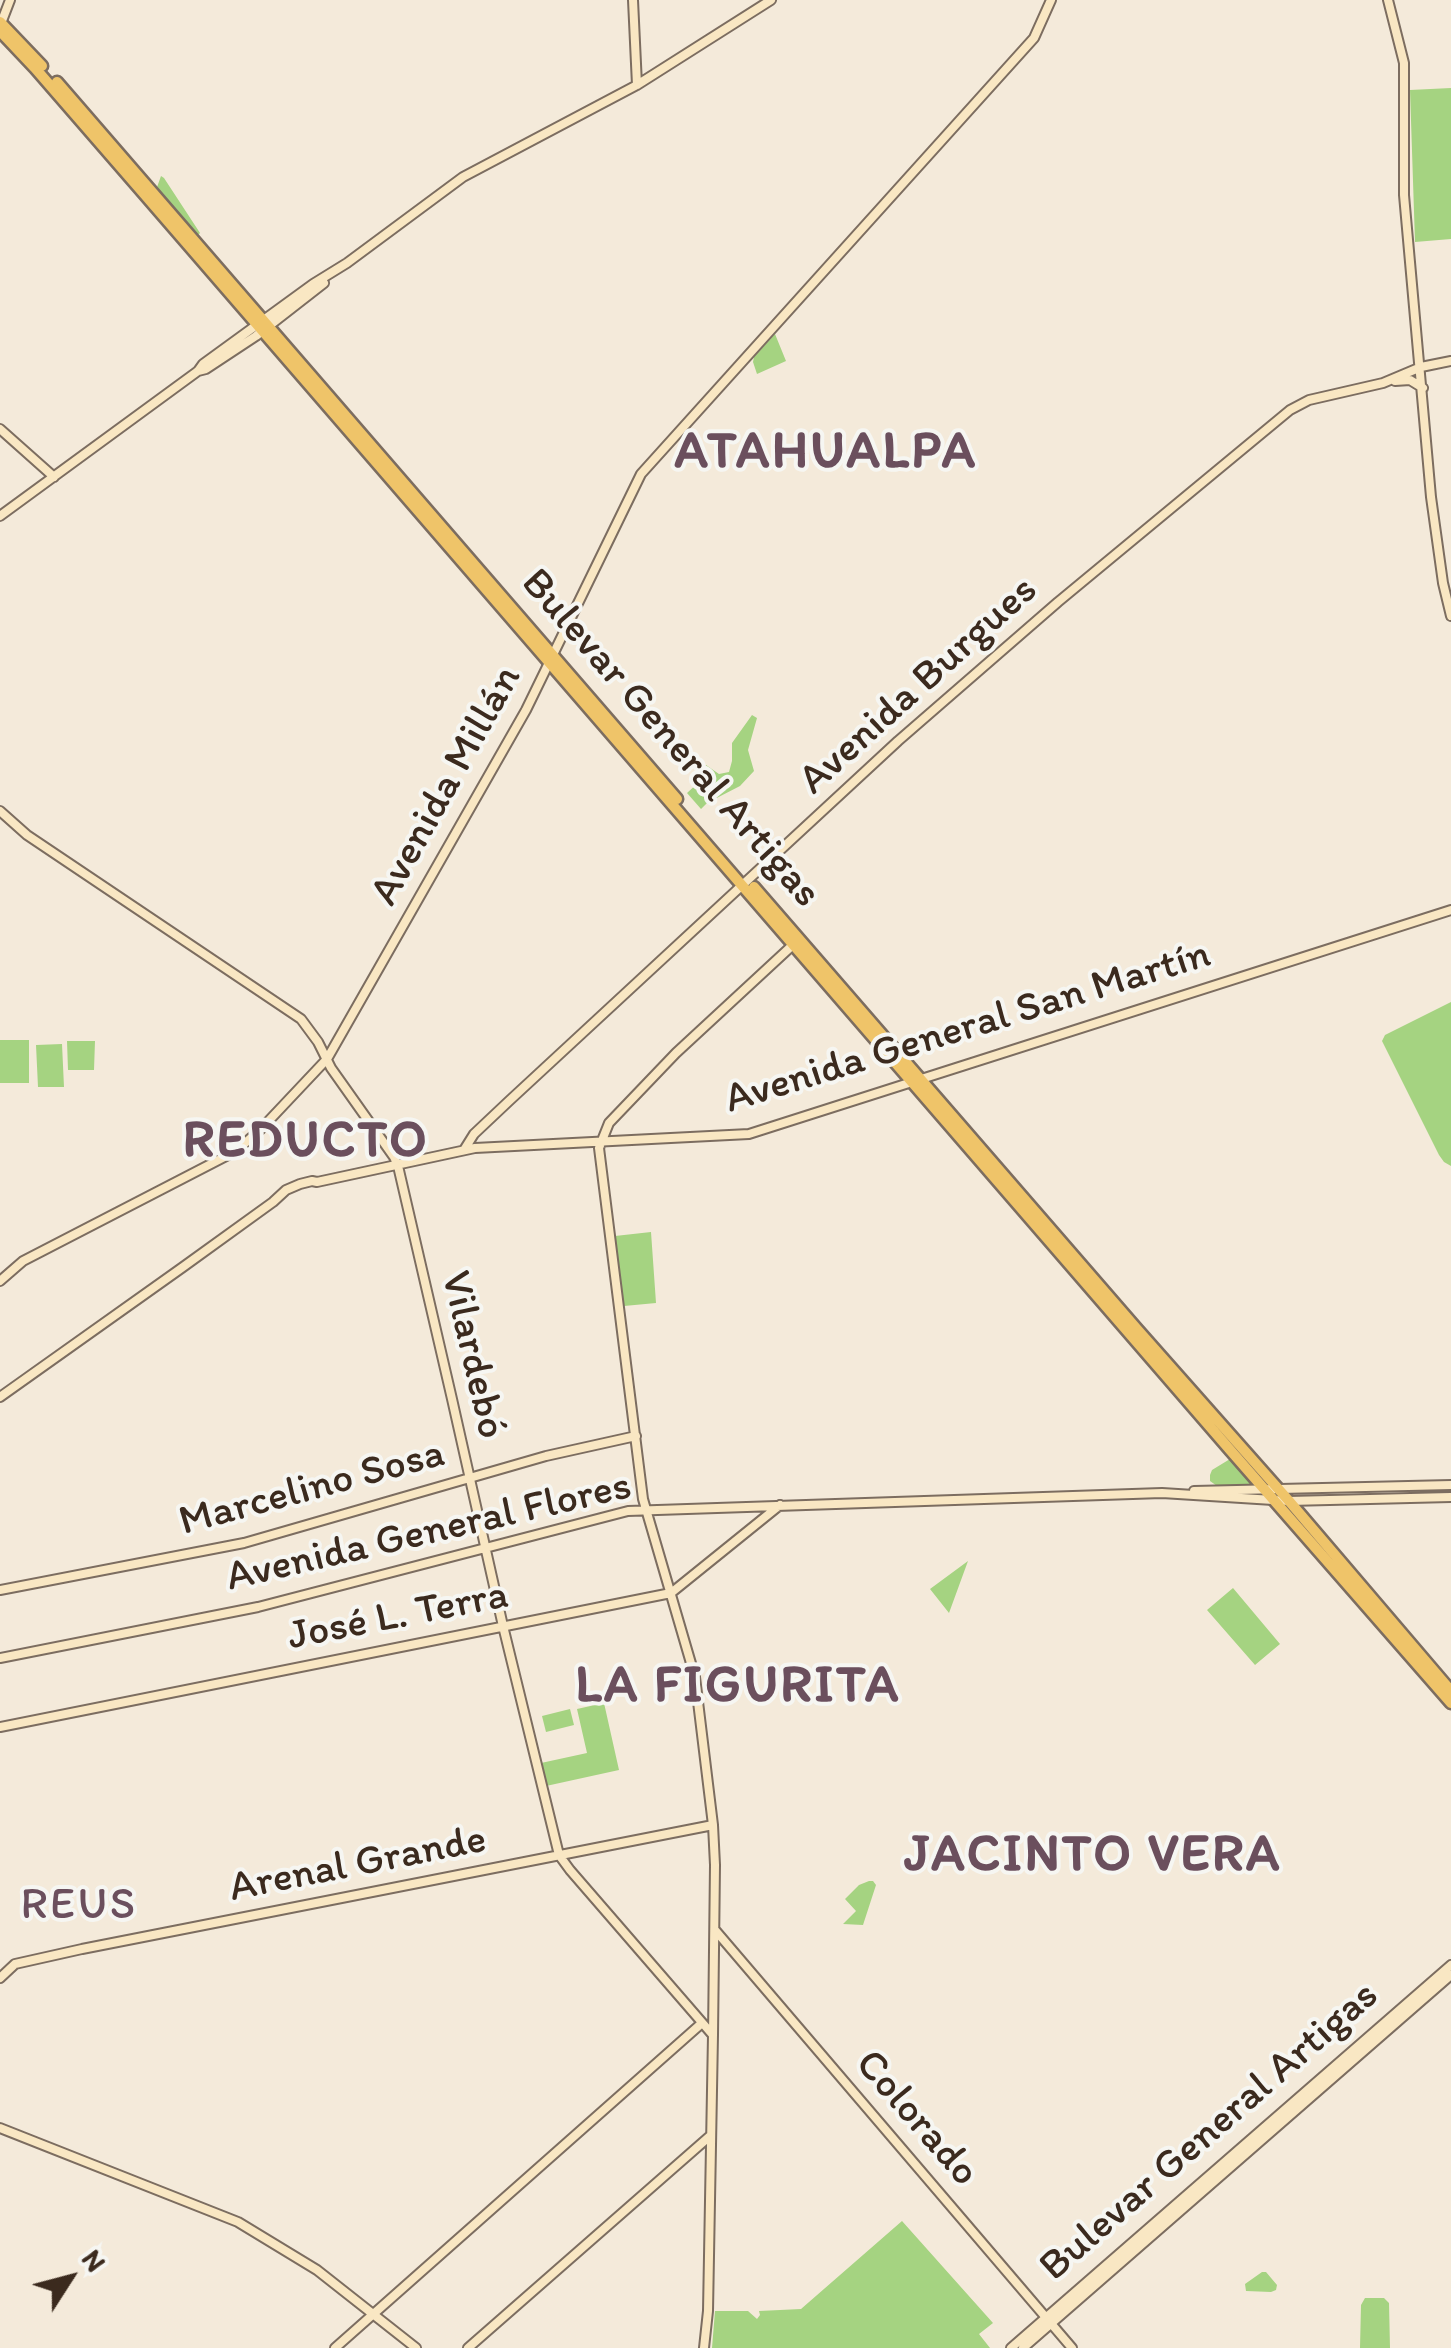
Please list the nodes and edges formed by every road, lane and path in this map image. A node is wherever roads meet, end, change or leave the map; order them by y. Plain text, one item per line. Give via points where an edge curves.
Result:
1 (10, 0) edge
2 (633, 0) edge
3 (771, 0) edge
4 (1051, 0) edge
5 (1388, 0) edge
6 (0, 25) edge
7 (637, 85) junction
8 (264, 326) junction
9 (1451, 362) edge
10 (1421, 367) junction
11 (1391, 380) junction
12 (1423, 388) junction
13 (0, 428) edge
14 (54, 477) junction
15 (0, 516) edge
16 (1451, 616) edge
17 (552, 659) junction
18 (0, 811) edge
19 (746, 883) junction
20 (1451, 910) edge
21 (797, 942) junction
22 (327, 1059) junction
23 (917, 1081) junction
24 (477, 1132) junction
25 (601, 1142) junction
26 (475, 1148) junction
27 (464, 1150) junction
28 (398, 1166) junction
29 (0, 1281) edge
30 (0, 1396) edge
31 (636, 1436) junction
32 (470, 1479) junction
33 (1451, 1485) edge
34 (1175, 1493) junction
35 (1276, 1495) junction
36 (1451, 1497) edge
37 (780, 1506) junction
38 (645, 1510) junction
39 (485, 1547) junction
40 (0, 1590) edge
41 (671, 1592) junction
42 (503, 1626) junction
43 (0, 1658) edge
44 (1451, 1691) edge
45 (1451, 1702) edge
46 (0, 1727) edge
47 (713, 1825) junction
48 (559, 1855) junction
49 (714, 1930) junction
50 (1451, 1965) edge
51 (1451, 1976) edge
52 (0, 1978) edge
53 (702, 2023) junction
54 (713, 2035) junction
55 (0, 2128) edge
56 (710, 2136) junction
57 (375, 2313) junction
58 (1049, 2320) junction
59 (334, 2348) edge
60 (416, 2348) edge
61 (468, 2348) edge
62 (704, 2348) edge
63 (1011, 2348) edge
64 (1023, 2348) edge
65 (1072, 2348) edge

1 - 6 street
2 - 7 street
3 - 7 street
4 - 17 street, Avenida Millán via 1031,42 642,474
5 - 10 street via 1404,63 1404,195
6 - 8 main road, Bulevar General Artigas
7 - 8 street via 470,173
8 - 14 street
8 - 17 main road, Bulevar General Artigas
9 - 10 street, Avenida Burgues
10 - 11 street, Avenida Burgues
10 - 12 street
11 - 12 street, Avenida Burgues
11 - 19 street, Avenida Burgues via 1290,410 1047,611
12 - 16 street via 1431,497
13 - 14 street
14 - 15 street
17 - 19 main road, Bulevar General Artigas
17 - 22 street, Avenida Millán
18 - 22 street, Vilardebó via 302,1020
19 - 21 main road, Bulevar General Artigas
19 - 24 street, Avenida Burgues
20 - 23 street, Avenida General San Martín
21 - 23 main road, Bulevar General Artigas
21 - 25 street via 676,1053
22 - 28 street, Vilardebó
22 - 29 street, Avenida Millán via 236,1151 26,1260
23 - 25 street, Avenida General San Martín via 750,1134
23 - 35 main road, Bulevar General Artigas
23 - 35 main road, Bulevar General Artigas via 1230,1451
24 - 26 street
24 - 27 street, Avenida Burgues
25 - 26 street, Avenida General San Martín
25 - 31 street
26 - 27 street, Avenida General San Martín
27 - 28 street, Avenida General San Martín
28 - 30 street, Avenida General San Martín via 293,1186
28 - 32 street, Vilardebó
31 - 32 street, Marcelino Sosa
31 - 38 street
32 - 39 street, Vilardebó
32 - 40 street, Marcelino Sosa via 244,1543
33 - 35 street, Avenida General Flores
34 - 35 street, Avenida General Flores
34 - 35 street, Avenida General Flores
34 - 37 street, Avenida General Flores
35 - 36 street, Avenida General Flores
35 - 44 main road, Bulevar General Artigas via 1314,1530
35 - 45 main road, Bulevar General Artigas
37 - 38 street, Avenida General Flores
37 - 41 street, José L. Terra
38 - 39 street, Avenida General Flores
38 - 41 street
39 - 42 street, Vilardebó
39 - 43 street, Avenida General Flores via 258,1607
41 - 42 street, José L. Terra
41 - 47 street via 695,1677
42 - 46 street, José L. Terra
42 - 48 street, Vilardebó
47 - 48 street, Arenal Grande
47 - 49 street
48 - 52 street, Arenal Grande via 15,1964
48 - 53 street, Vilardebó
49 - 54 street
49 - 58 street, Colorado
50 - 58 street, Bulevar General Artigas
51 - 58 street, Bulevar General Artigas
53 - 54 street, Vilardebó
53 - 57 street
54 - 56 street
55 - 57 street via 238,2222
56 - 61 street
56 - 62 street
57 - 59 street
57 - 60 street
58 - 63 street, Bulevar General Artigas
58 - 64 street, Bulevar General Artigas
58 - 65 street, Colorado

